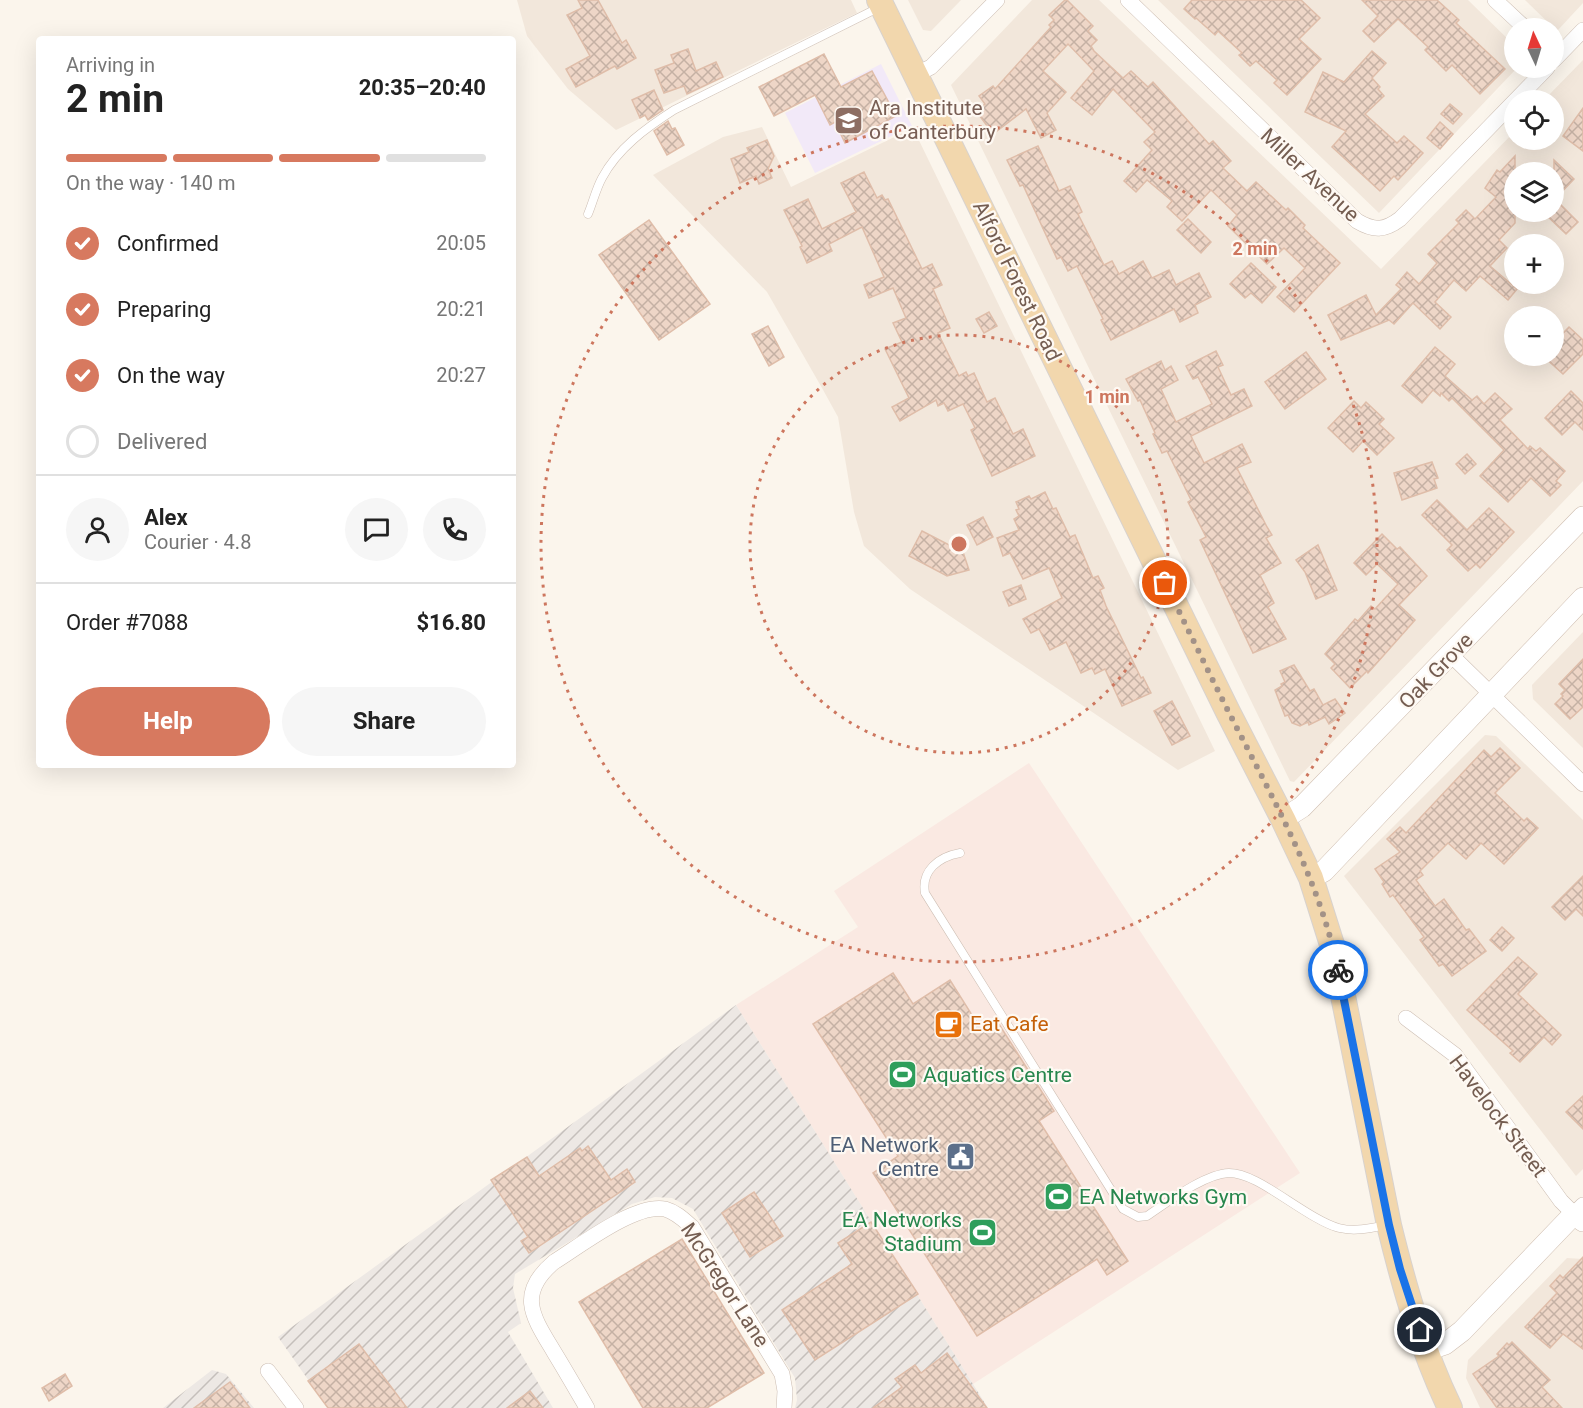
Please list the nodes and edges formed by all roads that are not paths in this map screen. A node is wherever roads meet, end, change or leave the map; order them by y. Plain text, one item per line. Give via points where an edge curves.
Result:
1 (997, 0) edge
2 (1128, 0) edge
3 (1496, 0) edge
4 (881, 3) edge
5 (1515, 18) edge
6 (1583, 30) edge
7 (1564, 50) edge
8 (917, 74) junction
9 (1537, 78) edge
10 (588, 214) dead end
11 (1583, 517) edge
12 (1583, 598) edge
13 (1451, 655) junction
14 (1491, 694) junction
15 (1583, 784) edge
16 (1283, 819) junction
17 (960, 853) dead end
18 (1311, 878) junction
19 (1406, 1018) dead end
20 (1580, 1213) edge
21 (1389, 1225) junction
22 (1426, 1350) junction
23 (268, 1371) dead end
24 (296, 1408) edge
25 (588, 1408) edge
26 (783, 1408) edge
27 (1450, 1408) edge

1 - 8 street via 931,67
2 - 9 street, Miller Avenue via 1369,228 1381,230 1400,219
3 - 5 street
4 - 8 main road, Alford Forest Road
4 - 10 lane via 649,126 611,163
6 - 7 street, Miller Avenue
8 - 16 main road, Alford Forest Road
11 - 13 street, Oak Grove
12 - 14 street
13 - 14 street
13 - 16 street, Oak Grove via 1302,807
14 - 15 street
14 - 18 street via 1324,871
16 - 18 main road, Alford Forest Road
17 - 21 lane via 950,855 926,873 926,894 1123,1209 1147,1216 1202,1182 1230,1173 1256,1181 1340,1228
18 - 21 main road, Alford Forest Road via 1334,951
19 - 20 street, Havelock Street via 1455,1055 1561,1201
20 - 22 street via 1462,1331 1445,1344
21 - 22 main road, Alford Forest Road
22 - 27 main road, Alford Forest Road
23 - 24 street
25 - 26 street, McGregor Lane via 535,1320 532,1295 536,1282 554,1262 630,1215 652,1208 666,1209 692,1227 782,1374

